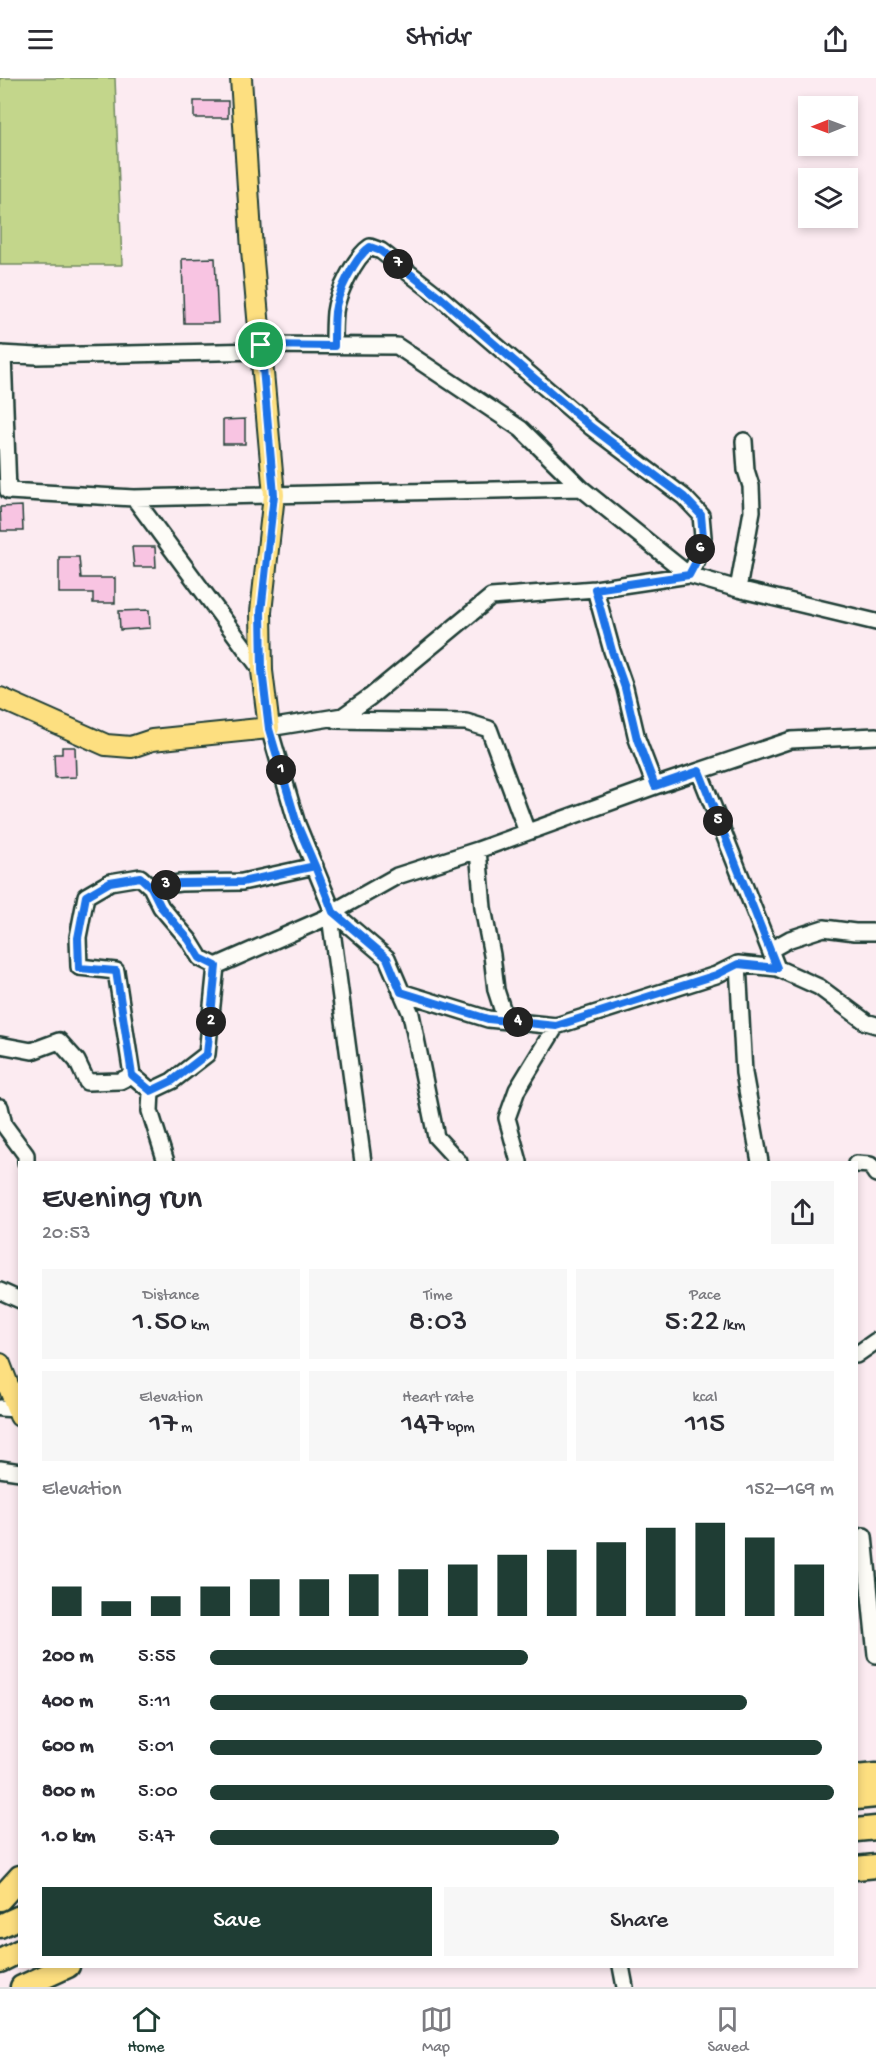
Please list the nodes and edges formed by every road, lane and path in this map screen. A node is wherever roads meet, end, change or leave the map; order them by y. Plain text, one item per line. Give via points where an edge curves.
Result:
1 (241, 78) edge
2 (334, 346) junction
3 (262, 348) junction
4 (1, 354) edge
5 (744, 441) dead end
6 (581, 488) junction
7 (274, 495) junction
8 (134, 498) junction
9 (689, 575) junction
10 (595, 589) junction
11 (738, 589) junction
12 (876, 622) edge
13 (262, 670) junction
14 (0, 698) edge
15 (318, 720) junction
16 (269, 729) junction
17 (876, 736) edge
18 (699, 771) junction
19 (655, 786) junction
20 (527, 832) junction
21 (478, 850) junction
22 (315, 866) junction
23 (151, 887) junction
24 (333, 912) junction
25 (876, 932) edge
26 (770, 950) junction
27 (738, 964) junction
28 (216, 966) junction
29 (777, 968) junction
30 (401, 992) junction
31 (506, 1021) junction
32 (876, 1025) edge
33 (556, 1026) junction
34 (0, 1045) edge
35 (132, 1075) junction
36 (151, 1091) junction
37 (0, 1107) edge
38 (26, 1161) edge
39 (166, 1161) edge
40 (363, 1161) edge
41 (458, 1161) edge
42 (519, 1161) edge
43 (760, 1161) edge
44 (858, 1164) edge
45 (876, 1174) edge
46 (0, 1291) edge
47 (18, 1299) edge
48 (876, 1341) edge
49 (858, 1354) edge
50 (0, 1364) edge
51 (12, 1411) edge
52 (0, 1469) edge
53 (18, 1472) edge
54 (865, 1536) edge
55 (876, 1655) edge
56 (876, 1775) edge
57 (858, 1777) edge
58 (876, 1796) edge
59 (858, 1798) edge
60 (876, 1828) edge
61 (858, 1830) edge
62 (876, 1866) edge
63 (858, 1868) edge
64 (18, 1879) edge
65 (0, 1899) edge
66 (18, 1918) edge
67 (0, 1926) edge
68 (18, 1952) edge
69 (0, 1961) edge
70 (64, 1968) edge
71 (621, 1968) edge
72 (22, 1987) edge
73 (625, 1987) edge

1 - 3 main road
2 - 3 street
2 - 6 street via 397,346 521,429
2 - 9 street via 335,310 343,287 361,252 370,247 381,251 591,427 684,497 701,515 703,537
3 - 4 street
3 - 7 main road
4 - 8 street via 8,491
5 - 11 street via 752,511
6 - 7 street
6 - 9 street
7 - 8 street
7 - 13 main road via 261,612
8 - 13 street
9 - 10 street
9 - 11 street
10 - 15 street via 491,597 370,697 343,716
10 - 19 street via 637,739
11 - 12 street
13 - 16 main road
14 - 16 main road via 106,745 131,747 152,740
15 - 16 street
15 - 20 street via 466,722 489,729
16 - 22 street via 297,824
17 - 18 street via 791,740
18 - 19 street
18 - 26 street
19 - 20 street
20 - 21 street
21 - 24 street via 397,876
21 - 31 street via 496,990
22 - 23 street via 242,882
22 - 24 street
23 - 28 street via 161,907 200,958
23 - 35 street via 140,877 110,882 86,896 78,938 79,968 116,971
24 - 30 street via 387,958
25 - 26 street via 824,928
26 - 29 street
27 - 29 street
27 - 33 street via 716,975
27 - 43 street via 744,1073
28 - 36 street via 207,1054 172,1081
28 - 40 street via 330,916
29 - 32 street via 819,987 866,1022
30 - 31 street
30 - 41 street via 411,1014 436,1137
31 - 33 street
33 - 42 street via 517,1090 507,1118
34 - 35 street via 32,1051 59,1041 77,1062 87,1082 120,1081
35 - 36 street
36 - 39 street via 150,1111
37 - 38 street via 4,1125 26,1155
44 - 45 street via 870,1166
46 - 47 street
48 - 49 street
50 - 51 main road
52 - 53 street
54 - 55 street
56 - 57 highway
58 - 59 highway
60 - 61 highway
62 - 63 highway
64 - 65 highway
66 - 67 highway
68 - 69 highway
70 - 72 highway
71 - 73 street

